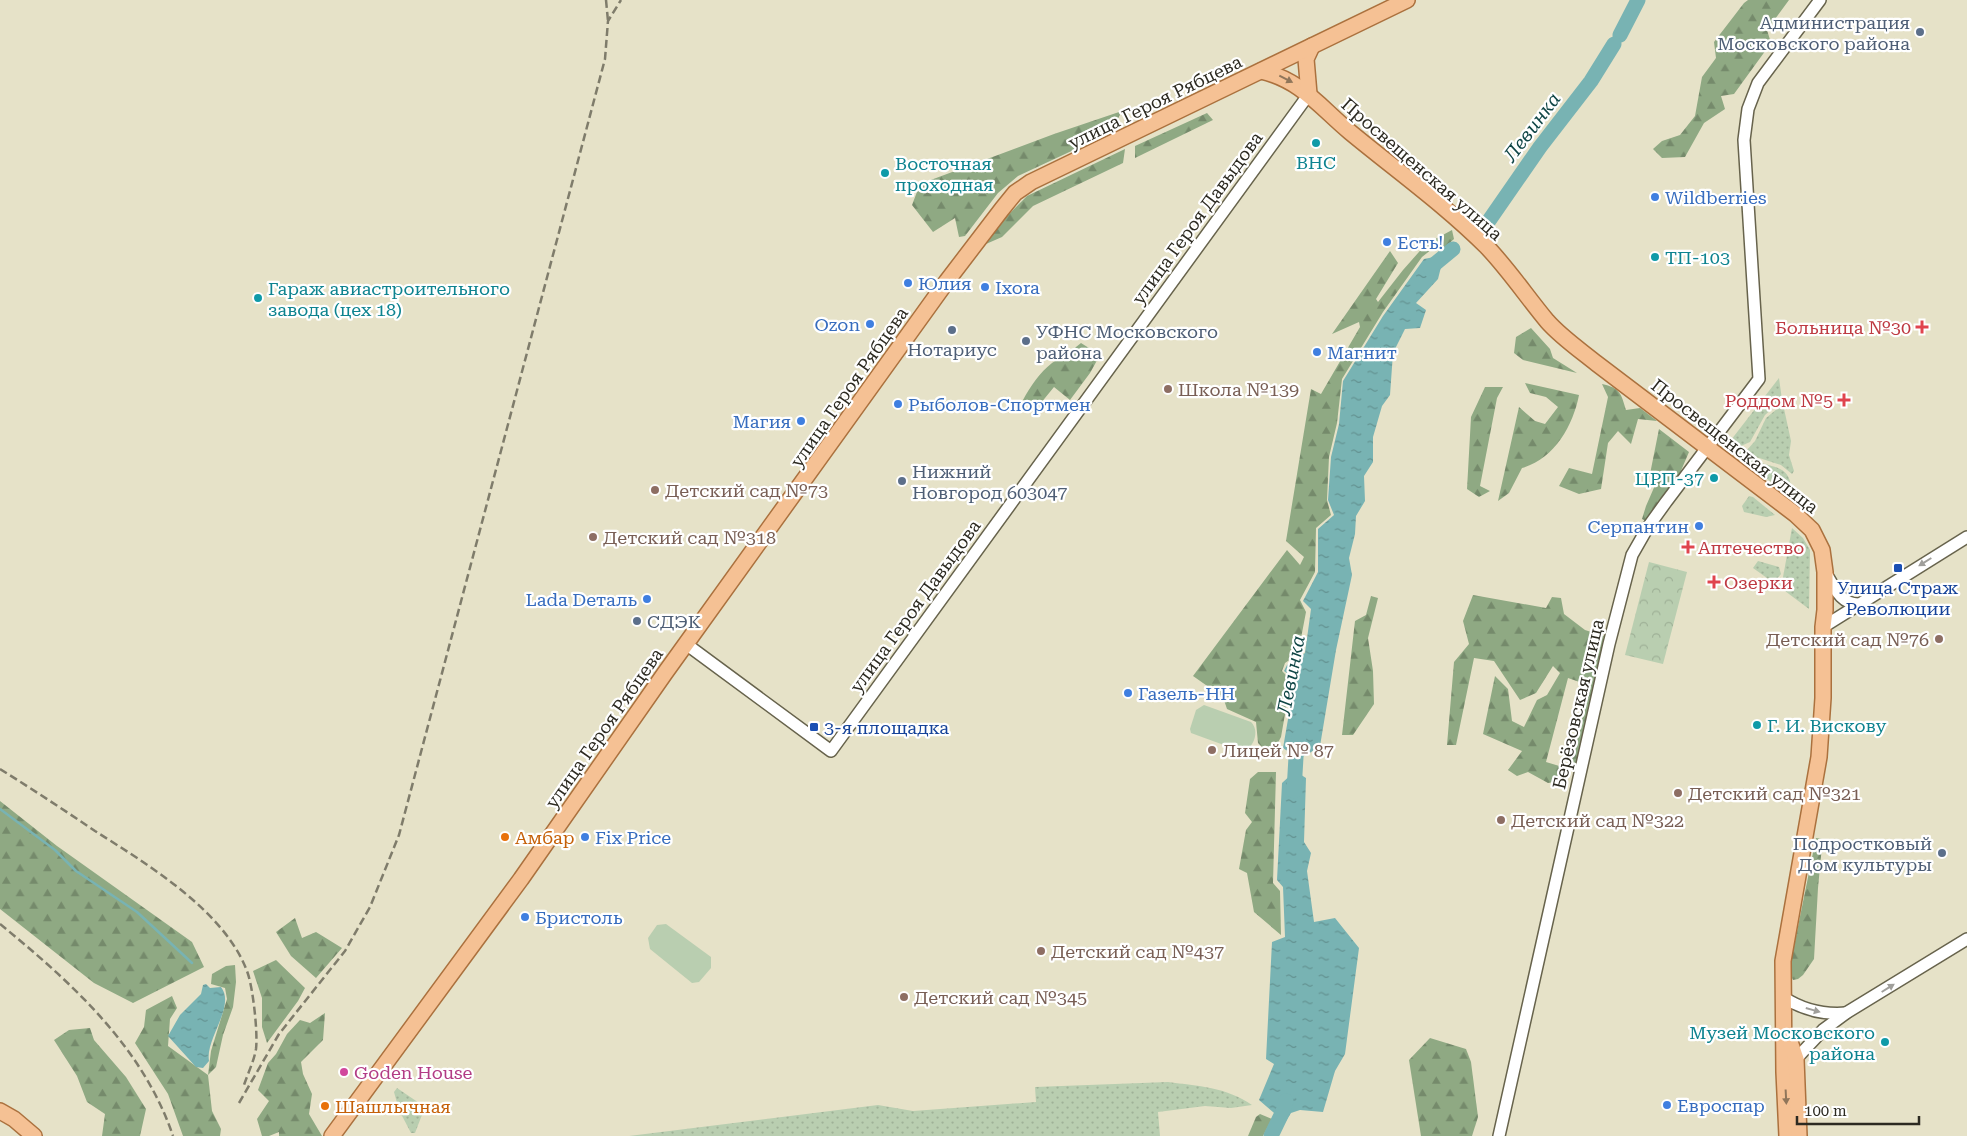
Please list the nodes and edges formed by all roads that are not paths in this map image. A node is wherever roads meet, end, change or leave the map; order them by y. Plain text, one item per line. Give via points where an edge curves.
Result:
1 (1407, 0) edge
2 (1820, 0) edge
3 (1312, 46) junction
4 (1261, 72) junction
5 (1309, 94) junction
6 (1707, 448) junction
7 (1967, 537) edge
8 (1825, 572) junction
9 (1858, 604) junction
10 (1823, 627) junction
11 (686, 644) junction
12 (1967, 939) edge
13 (1784, 997) junction
14 (1846, 1013) junction
15 (1785, 1025) junction
16 (1796, 1059) junction
17 (0, 1111) edge
18 (34, 1136) edge
19 (332, 1136) edge
20 (1499, 1136) edge
21 (1787, 1136) edge
22 (1800, 1136) edge

1 - 3 main road, улица Героя Рябцева
2 - 6 street, Берёзовская улица via 1758,83 1748,109 1744,140 1758,379
3 - 4 main road, улица Героя Рябцева
3 - 5 main road via 1306,59
4 -> 5 main road, Просвещенская улица via 1278,75
4 - 11 main road, улица Героя Рябцева via 1031,182 1015,193 947,281
5 - 6 main road, Просвещенская улица via 1487,248 1548,322 1567,339
5 - 11 street, улица Героя Давыдова via 831,751
6 - 8 main road, Просвещенская улица via 1812,530 1822,550
6 - 20 street, Берёзовская улица via 1648,527 1627,571
7 -> 9 street
8 - 9 street via 1842,598
8 - 10 main road, Просвещенская улица
9 - 10 street
10 - 13 main road, Просвещенская улица via 1824,698 1819,757 1783,961
11 - 19 main road, улица Героя Рябцева via 522,879
14 -> 12 street
13 -> 14 street via 1796,1005 1828,1014
13 - 15 main road, Просвещенская улица
14 - 16 street via 1823,1030
15 - 16 main road
15 -> 21 main road
16 - 22 main road
17 - 18 main road

